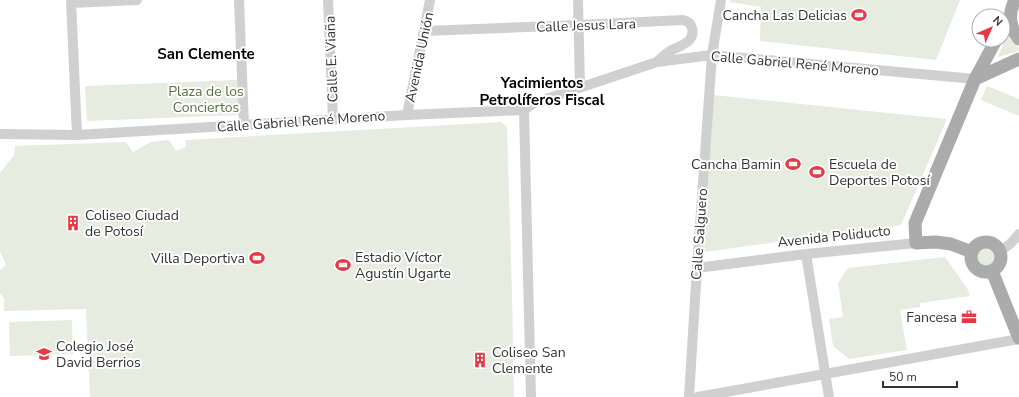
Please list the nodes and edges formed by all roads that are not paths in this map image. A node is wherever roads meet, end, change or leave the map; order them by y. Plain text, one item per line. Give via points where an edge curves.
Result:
1 (137, 0) edge
2 (239, 0) edge
3 (328, 0) edge
4 (430, 0) edge
5 (578, 0) edge
6 (721, 0) edge
7 (71, 2) edge
8 (1013, 6) edge
9 (579, 25) junction
10 (424, 31) junction
11 (1019, 39) edge
12 (992, 48) edge
13 (712, 55) junction
14 (1019, 59) edge
15 (657, 62) junction
16 (975, 79) junction
17 (580, 87) junction
18 (524, 110) junction
19 (407, 115) junction
20 (333, 119) junction
21 (244, 125) junction
22 (0, 134) edge
23 (77, 135) junction
24 (1019, 234) edge
25 (916, 243) junction
26 (1000, 251) junction
27 (972, 252) junction
28 (806, 254) junction
29 (697, 268) junction
30 (992, 271) junction
31 (1019, 339) edge
32 (826, 374) junction
33 (531, 397) edge
34 (689, 397) edge
35 (698, 397) edge
36 (829, 397) edge

1 - 7 street
2 - 21 street
3 - 20 street, Calle E. Viaña
4 - 10 street, Avenida Unión
5 - 9 street
6 - 13 street, Calle Salguero
7 - 23 street
8 - 11 main road via 1010,22
9 - 10 street, Calle Jesus Lara
9 - 15 street, Calle Jesus Lara via 688,21 692,33 686,44 669,52
9 - 17 street
10 - 19 street, Avenida Unión
12 - 16 main road
13 - 15 street, Calle Gabriel René Moreno
13 - 16 street, Calle Gabriel René Moreno
13 - 29 street, Calle Salguero
14 - 16 main road
15 - 17 street, Calle Gabriel René Moreno
16 - 25 main road via 914,223
17 - 18 street, Calle Gabriel René Moreno via 534,103
18 - 19 street, Calle Gabriel René Moreno
18 - 33 street
19 - 20 street, Calle Gabriel René Moreno
20 - 21 street, Calle Gabriel René Moreno
21 - 23 street, Calle Gabriel René Moreno
22 - 23 street, Calle Gabriel René Moreno
24 - 26 street
25 - 27 main road, Avenida Poliducto via 951,244
25 - 28 street, Avenida Poliducto
26 - 27 main road via 995,245 987,242 978,245
26 - 30 main road via 1000,265
27 - 30 main road via 972,262 978,270
28 - 29 street, Avenida Poliducto
28 - 32 street
29 - 34 street, Calle Salguero
30 - 31 main road
31 - 32 street
32 - 35 street
32 - 36 street

